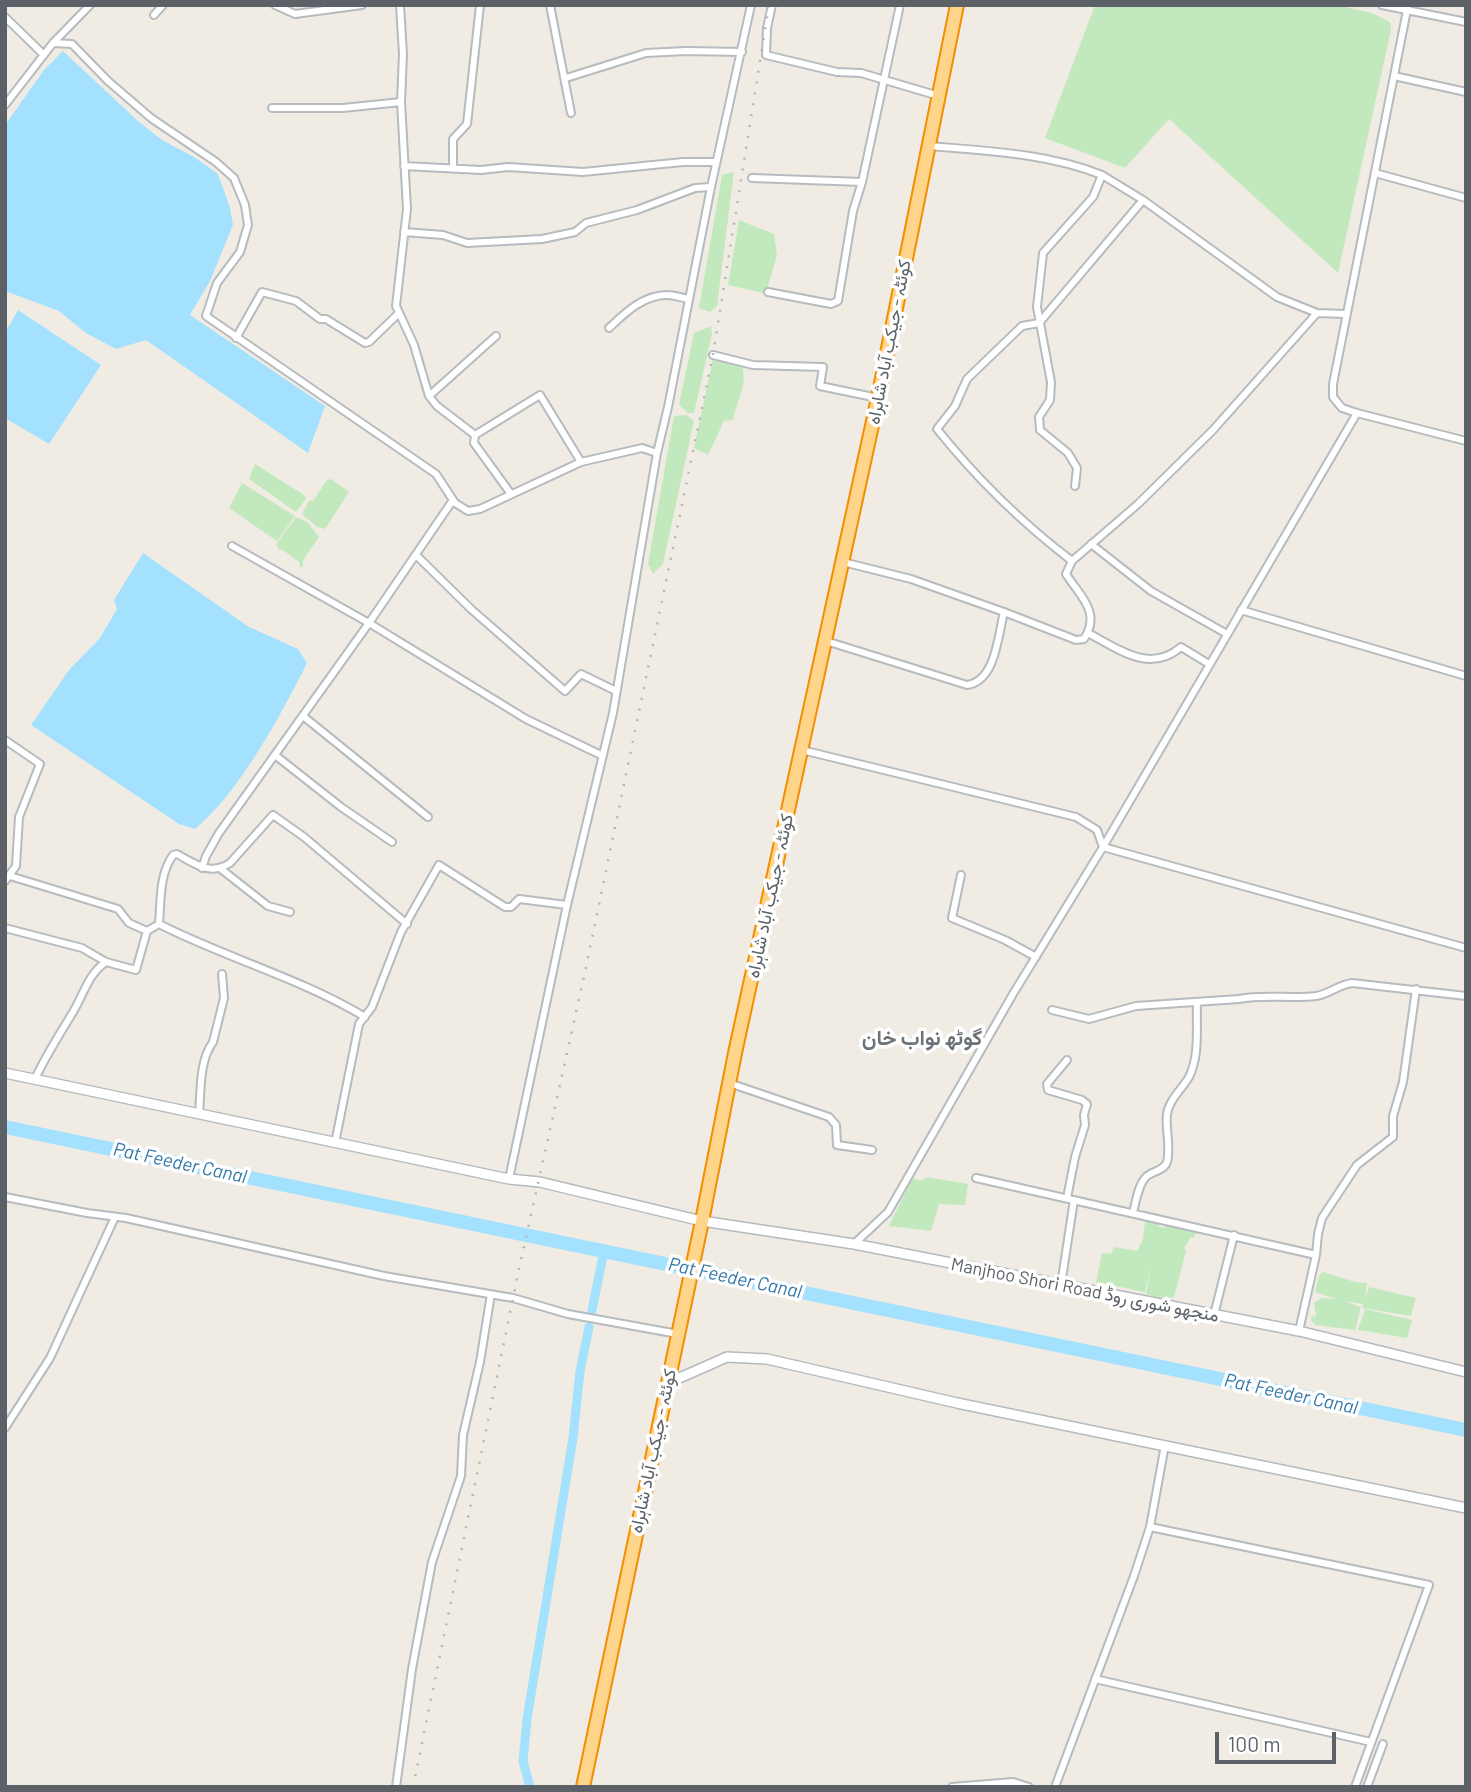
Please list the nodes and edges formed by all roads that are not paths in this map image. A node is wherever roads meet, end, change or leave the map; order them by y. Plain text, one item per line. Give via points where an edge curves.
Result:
1 (90, 5) edge
2 (163, 5) edge
3 (275, 5) edge
4 (362, 5) edge
5 (400, 5) edge
6 (480, 5) edge
7 (550, 5) edge
8 (751, 5) edge
9 (772, 5) edge
10 (900, 5) edge
11 (957, 5) edge
12 (1382, 5) edge
13 (1408, 8) edge
14 (154, 15) dead end
15 (5, 17) edge
16 (1466, 22) edge
17 (53, 43) junction
18 (742, 52) junction
19 (44, 55) junction
20 (1394, 76) junction
21 (566, 78) junction
22 (883, 80) junction
23 (1466, 92) edge
24 (939, 96) junction
25 (401, 102) junction
26 (5, 105) edge
27 (272, 108) dead end
28 (571, 113) dead end
29 (928, 146) junction
30 (716, 162) junction
31 (404, 166) junction
32 (453, 168) junction
33 (1375, 173) junction
34 (1102, 175) junction
35 (752, 178) dead end
36 (862, 182) junction
37 (710, 187) junction
38 (1466, 198) edge
39 (1143, 200) junction
40 (404, 232) junction
41 (768, 292) dead end
42 (689, 299) junction
43 (399, 313) junction
44 (1317, 313) junction
45 (1346, 314) junction
46 (1039, 323) junction
47 (609, 328) dead end
48 (496, 336) dead end
49 (236, 338) junction
50 (713, 355) dead end
51 (429, 396) junction
52 (878, 398) junction
53 (1357, 413) junction
54 (475, 435) junction
55 (1466, 440) edge
56 (657, 453) junction
57 (581, 462) junction
58 (1075, 486) dead end
59 (511, 494) junction
60 (453, 500) junction
61 (1091, 544) junction
62 (232, 546) dead end
63 (416, 555) junction
64 (1072, 561) junction
65 (843, 562) junction
66 (1241, 610) junction
67 (1004, 611) junction
68 (369, 623) junction
69 (1088, 633) junction
70 (1227, 634) junction
71 (826, 641) junction
72 (1209, 664) junction
73 (1466, 676) edge
74 (616, 691) junction
75 (303, 716) junction
76 (5, 740) edge
77 (802, 750) junction
78 (275, 755) junction
79 (603, 756) junction
80 (428, 817) dead end
81 (392, 842) dead end
82 (1103, 847) junction
83 (202, 868) junction
84 (221, 869) junction
85 (961, 875) dead end
86 (8, 879) edge
87 (567, 905) junction
88 (290, 912) dead end
89 (407, 923) junction
90 (159, 924) junction
91 (5, 928) edge
92 (147, 931) junction
93 (1466, 948) edge
94 (1036, 957) junction
95 (106, 962) junction
96 (222, 974) dead end
97 (1416, 989) junction
98 (1466, 996) edge
99 (1197, 1003) junction
100 (1052, 1010) dead end
101 (365, 1017) junction
102 (1067, 1060) dead end
103 (5, 1073) edge
104 (35, 1079) junction
105 (729, 1083) junction
106 (199, 1114) junction
107 (335, 1143) junction
108 (872, 1150) dead end
109 (976, 1178) dead end
110 (509, 1180) junction
111 (5, 1197) edge
112 (1071, 1199) junction
113 (1133, 1212) junction
114 (116, 1217) junction
115 (702, 1222) junction
116 (1234, 1235) junction
117 (854, 1244) junction
118 (1316, 1255) junction
119 (1061, 1284) junction
120 (491, 1294) junction
121 (1214, 1315) junction
122 (1299, 1331) junction
123 (678, 1334) junction
124 (1466, 1372) edge
125 (668, 1383) junction
126 (5, 1428) edge
127 (1165, 1445) junction
128 (1466, 1508) edge
129 (1150, 1527) junction
130 (1095, 1679) junction
131 (1371, 1742) junction
132 (1383, 1744) dead end
133 (396, 1787) edge
134 (583, 1787) edge
135 (952, 1787) edge
136 (1029, 1787) edge
137 (1055, 1787) edge
138 (1355, 1787) edge
139 (1367, 1787) edge

1 - 17 street
2 - 14 street
3 - 4 street via 295,14
5 - 25 street
6 - 32 street via 467,124 453,139
7 - 21 street
8 - 18 street
9 - 22 street via 766,55
10 - 22 street
11 - 24 highway, کوئٹہ - جیکب آباد شاہراہ
12 - 13 street
13 - 16 street
13 - 20 street
15 - 19 street
17 - 19 street
17 - 49 street via 72,44 151,118 234,178 248,225 240,252 217,283 206,316
18 - 21 street via 646,54
18 - 30 street
19 - 26 street
20 - 23 street
20 - 33 street
21 - 28 street
22 - 24 street
22 - 36 street
24 - 29 highway, کوئٹہ - جیکب آباد شاہراہ
25 - 27 street
25 - 31 street
29 - 34 street via 1034,156
29 - 52 highway, کوئٹہ - جیکب آباد شاہراہ
30 - 32 street via 583,172
30 - 37 street
31 - 32 street
31 - 40 street
33 - 38 street
33 - 45 street
34 - 39 street
34 - 46 street via 1093,197 1043,253
35 - 36 street
36 - 41 street via 838,301 831,304
37 - 40 street via 542,239 467,243 443,235
37 - 42 street
39 - 44 street via 1277,297
39 - 46 street
40 - 43 street
42 - 47 street via 667,295 646,300
42 - 56 street
43 - 49 street via 365,343 296,301 262,292
43 - 51 street
44 - 45 street
44 - 61 street via 1213,430
45 - 53 street via 1334,397 1342,408
46 - 58 street via 1051,382 1050,400 1039,417 1040,430 1068,453 1077,468
46 - 64 street via 1022,326 967,379 955,406 937,429 990,491
48 - 51 street
49 - 60 street via 436,474
50 - 52 street via 753,365 823,367 820,386
51 - 54 street
52 - 65 highway, کوئٹہ - جیکب آباد شاہراہ
53 - 55 street
53 - 66 street
54 - 57 street via 540,395
54 - 59 street via 474,443
56 - 57 street via 642,448
56 - 74 street
57 - 59 street
59 - 60 street via 468,511
60 - 63 street
61 - 64 street
61 - 70 street via 1151,591
62 - 68 street
63 - 68 street
63 - 74 street via 565,691 581,674
64 - 69 street via 1066,574 1089,605
65 - 67 street via 911,579
65 - 71 highway, کوئٹہ - جیکب آباد شاہراہ
66 - 70 street
66 - 73 street
67 - 69 street via 1076,640
67 - 71 street via 986,675 974,684
68 - 75 street
68 - 79 street via 514,712
69 - 72 street via 1148,660 1170,657 1181,647
70 - 72 street
71 - 77 highway, کوئٹہ - جیکب آباد شاہراہ
72 - 82 street
74 - 79 street
75 - 78 street
75 - 80 street
76 - 86 street via 40,764 19,817 16,866
77 - 82 street via 1076,817 1097,830
77 - 105 highway, کوئٹہ - جیکب آباد شاہراہ
78 - 81 street
78 - 83 street via 219,834
79 - 87 street
82 - 93 street
82 - 94 street
83 - 84 street
83 - 90 street via 173,855 163,877
84 - 88 street via 268,906
84 - 89 street via 273,815
85 - 94 street via 952,918
86 - 92 street via 118,909 129,923
87 - 89 street via 519,899 511,907 505,906 439,865
87 - 110 street
89 - 101 street
90 - 92 street
90 - 101 street
91 - 95 street via 82,948
92 - 95 street via 136,970
94 - 117 street via 888,1212
95 - 104 street via 84,988
96 - 106 street via 225,998 202,1072
97 - 98 street
97 - 99 street via 1352,983 1320,995
97 - 118 street via 1393,1137 1357,1165 1346,1181 1322,1218
99 - 100 street via 1136,1006 1088,1019
99 - 113 street via 1194,1061 1166,1116 1167,1163 1143,1181
101 - 107 street via 359,1024
102 - 112 street via 1046,1084 1048,1090 1087,1104
103 - 104 street, Manjhoo Shori Road منجھو شوری روڈ
104 - 106 street, Manjhoo Shori Road منجھو شوری روڈ
105 - 108 street via 829,1117 836,1125 836,1145
105 - 115 highway, کوئٹہ - جیکب آباد شاہراہ
106 - 107 street, Manjhoo Shori Road منجھو شوری روڈ
107 - 110 street, Manjhoo Shori Road منجھو شوری روڈ
109 - 112 street
110 - 115 street, Manjhoo Shori Road منجھو شوری روڈ via 540,1182
111 - 114 street
112 - 113 street
112 - 119 street
113 - 116 street
114 - 120 street via 384,1276
114 - 126 street via 50,1357
115 - 117 street, Manjhoo Shori Road منجھو شوری روڈ
115 - 123 highway, کوئٹہ - جیکب آباد شاہراہ
116 - 118 street
116 - 121 street
117 - 119 street, Manjhoo Shori Road منجھو شوری روڈ
118 - 122 street
119 - 121 street, Manjhoo Shori Road منجھو شوری روڈ
120 - 123 street
120 - 133 street via 463,1435 461,1476 432,1562
121 - 122 street, Manjhoo Shori Road منجھو شوری روڈ
122 - 124 street, Manjhoo Shori Road منجھو شوری روڈ
123 - 125 highway, کوئٹہ - جیکب آباد شاہراہ
125 - 127 street via 727,1357 767,1359
125 - 134 highway, کوئٹہ - جیکب آباد شاہراہ
127 - 128 street
127 - 129 street
129 - 130 street
129 - 131 street via 1429,1585
130 - 131 street
130 - 137 street
131 - 138 street
132 - 139 street
135 - 136 street via 1013,1782

